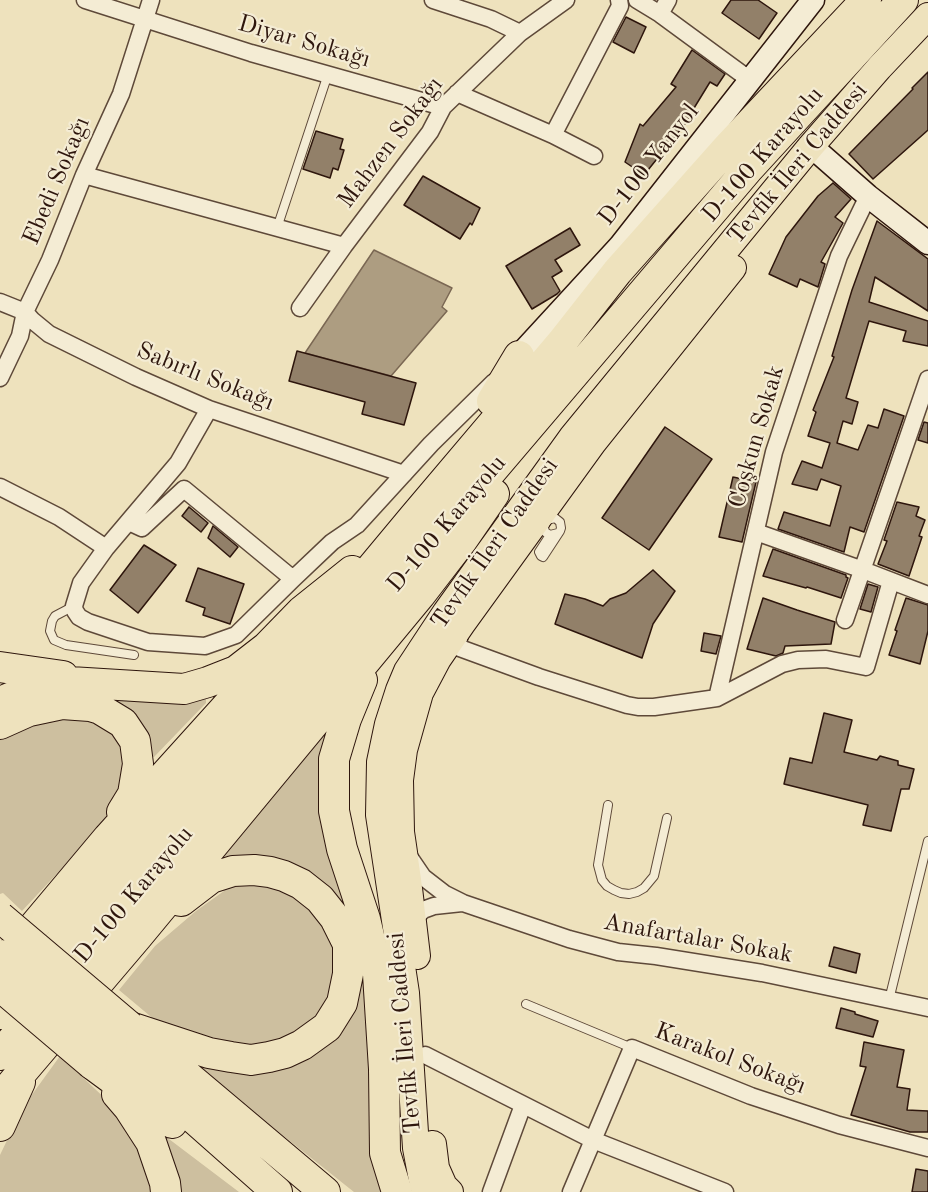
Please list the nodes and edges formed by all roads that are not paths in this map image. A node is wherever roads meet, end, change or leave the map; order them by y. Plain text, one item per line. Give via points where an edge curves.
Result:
1 (85, 0) edge
2 (151, 0) edge
3 (433, 0) edge
4 (566, 0) edge
5 (619, 0) edge
6 (638, 0) edge
7 (813, 0) edge
8 (866, 0) edge
9 (903, 0) edge
10 (664, 7) edge
11 (928, 16) edge
12 (145, 20) junction
13 (520, 33) junction
14 (928, 36) edge
15 (328, 74) junction
16 (750, 80) junction
17 (457, 93) junction
18 (443, 107) junction
19 (553, 135) junction
20 (817, 151) junction
21 (594, 156) dead end
22 (84, 175) junction
23 (868, 196) junction
24 (277, 228) junction
25 (928, 243) edge
26 (344, 246) junction
27 (0, 302) edge
28 (300, 308) dead end
29 (25, 312) junction
30 (519, 356) junction
31 (576, 373) junction
32 (0, 378) edge
33 (928, 379) edge
34 (209, 409) junction
35 (404, 474) junction
36 (0, 487) edge
37 (413, 518) junction
38 (129, 522) junction
39 (756, 532) junction
40 (106, 548) junction
41 (863, 570) junction
42 (292, 579) junction
43 (891, 581) junction
44 (339, 582) junction
45 (420, 595) junction
46 (928, 595) edge
47 (74, 606) junction
48 (454, 618) junction
49 (845, 620) dead end
50 (134, 655) dead end
51 (0, 667) edge
52 (102, 683) junction
53 (717, 698) junction
54 (0, 702) edge
55 (0, 724) edge
56 (608, 805) dead end
57 (667, 818) dead end
58 (401, 831) junction
59 (108, 838) junction
60 (928, 841) edge
61 (463, 903) junction
62 (0, 918) edge
63 (413, 920) junction
64 (137, 938) junction
65 (0, 955) edge
66 (0, 967) edge
67 (0, 986) edge
68 (889, 1000) junction
69 (526, 1004) dead end
70 (928, 1008) edge
71 (0, 1014) edge
72 (111, 1046) junction
73 (632, 1048) junction
74 (0, 1055) edge
75 (425, 1055) junction
76 (29, 1063) junction
77 (0, 1098) edge
78 (523, 1105) junction
79 (0, 1126) edge
80 (593, 1140) junction
81 (928, 1149) edge
82 (166, 1192) edge
83 (265, 1192) edge
84 (277, 1192) edge
85 (325, 1192) edge
86 (397, 1192) edge
87 (426, 1192) edge
88 (450, 1192) edge
89 (491, 1192) edge
90 (571, 1192) edge
91 (725, 1192) edge

1 - 12 street, Diyar Sokağı
2 - 12 street, Ebedi Sokağı
3 - 13 street
4 - 13 street, Mahzen Sokağı
5 - 19 street via 620,6
6 - 10 street
7 - 16 main road, D-100 Yanyol
8 - 37 highway, D-100 Karayolu via 617,272
9 - 31 highway, D-100 Karayolu via 749,168
10 - 16 street
11 - 20 main road, Tevfik İleri Caddesi via 879,68
12 - 15 street, Diyar Sokağı
12 - 22 street, Ebedi Sokağı via 121,94
13 - 17 street, Mahzen Sokağı
14 - 20 main road, Tevfik İleri Caddesi
15 - 18 street, Diyar Sokağı
15 - 24 lane
16 - 30 main road, D-100 Yanyol via 620,246
17 - 18 street, Mahzen Sokağı
17 - 19 street
18 - 26 street, Mahzen Sokağı via 430,132
19 - 21 street
20 - 23 main road
20 - 48 main road, Tevfik İleri Caddesi via 593,443 543,522
22 - 24 street
22 - 29 street, Ebedi Sokağı via 51,260
23 - 25 main road
23 - 39 street, Coşkun Sokak via 839,256 787,410
24 - 26 street
26 - 28 street, Mahzen Sokağı
27 - 29 street, Sabırlı Sokağı
29 - 32 street, Ebedi Sokağı via 20,336
29 - 34 street, Sabırlı Sokağı via 50,334
30 - 35 street
30 - 37 highway
31 - 45 highway via 464,540
31 - 74 highway, D-100 Karayolu
33 - 41 street
34 - 35 street, Sabırlı Sokağı
34 - 38 street via 178,463
35 - 42 street via 357,525
36 - 40 street via 59,517
37 - 44 highway
37 - 71 highway, D-100 Karayolu
38 - 40 street
38 - 42 street via 142,528 184,489
39 - 41 street
39 - 53 street, Coşkun Sokak
40 - 47 street via 81,583
41 - 43 street
41 - 49 street
42 - 47 street via 236,635 205,646 148,642 88,622 79,617
43 - 46 street
43 - 53 street via 866,667 826,659 798,660 776,667
44 - 52 highway via 267,647 236,670 208,682 184,688
44 - 59 highway
45 - 64 highway
45 - 86 highway via 397,638 363,678 334,759 334,810 378,974 385,1154
47 - 50 lane via 52,621 50,631 54,640
48 - 53 street via 457,647 627,705 646,708
48 - 58 main road, Tevfik İleri Caddesi via 420,693 404,750
48 - 87 main road, Tevfik İleri Caddesi via 407,671 388,724 379,778 379,815 405,993 416,1148
51 - 52 highway
52 - 54 highway via 36,687
55 - 59 highway via 29,711 62,704 100,709 123,723 135,741 138,764 133,794
56 - 57 lane via 598,865 602,880 621,893 637,892 654,876
58 - 61 street via 407,853 423,877
58 - 63 main road, Tevfik İleri Caddesi
59 - 66 highway
60 - 68 lane
61 - 63 street via 434,906
61 - 68 street, Anafartalar Sokak via 618,952 762,973
62 - 72 highway, bridge
63 - 75 main road, Tevfik İleri Caddesi
64 - 72 highway via 211,878 254,870 284,876 320,899 348,944 348,974 342,1003 327,1027 302,1045 269,1058 251,1060
64 - 76 highway
65 - 72 highway, bridge
67 - 72 highway, bridge
68 - 70 street, Anafartalar Sokak
69 - 73 lane
72 - 82 highway via 129,1108 151,1142
72 - 83 highway
72 - 84 highway
72 - 85 highway
73 - 80 street, Karakol Sokağı
73 - 81 street, Karakol Sokağı via 751,1096
75 - 78 street
75 - 88 main road, Tevfik İleri Caddesi via 436,1168
76 - 77 highway
76 - 79 highway
78 - 80 street
78 - 89 street
80 - 90 street, Karakol Sokağı
80 - 91 street

